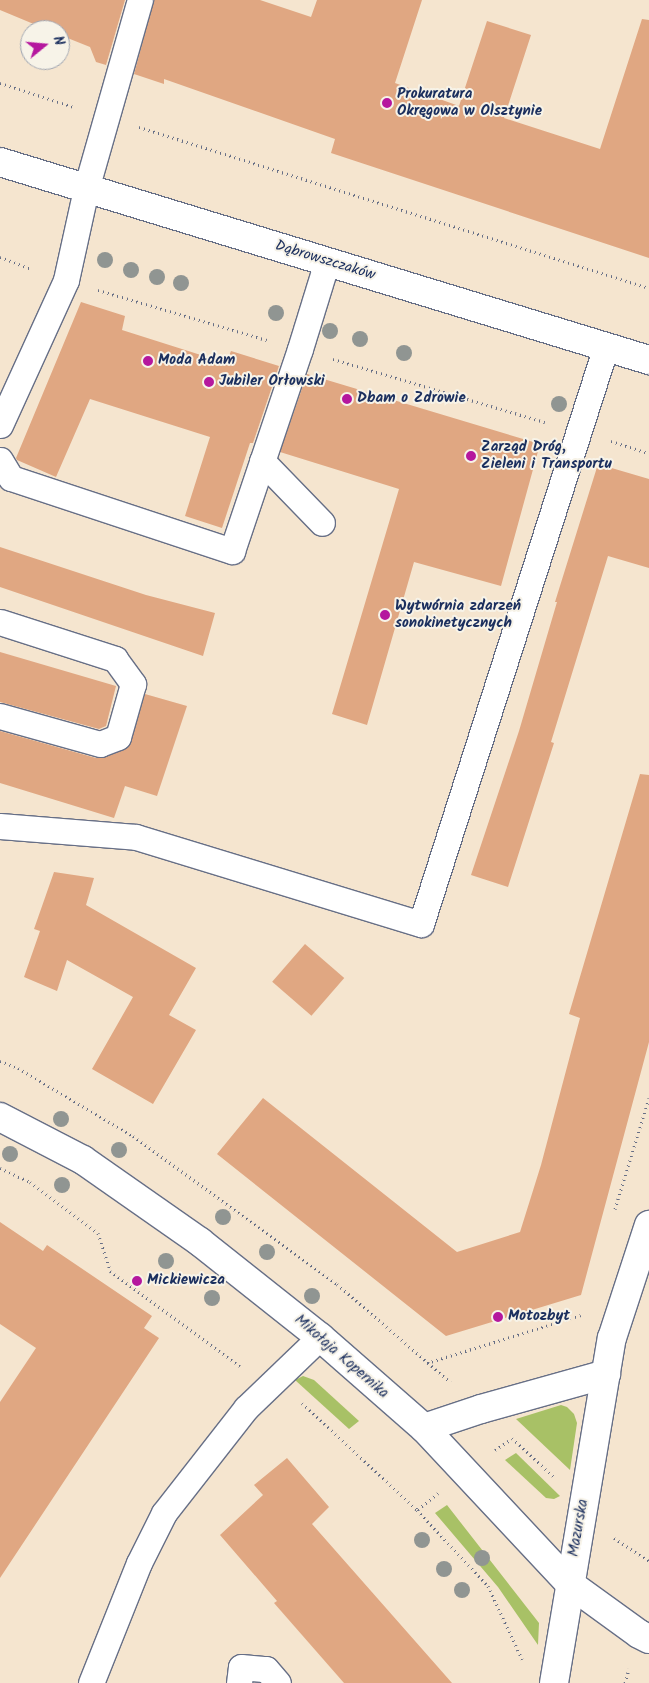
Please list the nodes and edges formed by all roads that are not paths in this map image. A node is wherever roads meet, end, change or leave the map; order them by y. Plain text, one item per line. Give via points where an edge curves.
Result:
1 (140, 0) edge
2 (0, 162) edge
3 (86, 189) junction
4 (327, 261) junction
5 (606, 346) junction
6 (649, 360) edge
7 (0, 425) edge
8 (0, 460) edge
9 (262, 461) junction
10 (322, 524) dead end
11 (0, 622) edge
12 (0, 716) edge
13 (0, 826) edge
14 (0, 1117) edge
15 (649, 1225) edge
16 (320, 1337) junction
17 (606, 1374) junction
18 (424, 1428) junction
19 (570, 1584) junction
20 (649, 1639) edge
21 (554, 1682) edge
22 (91, 1683) edge
23 (239, 1683) edge
24 (278, 1683) edge

1 - 3 lane
2 - 3 street, Dąbrowszczaków
3 - 4 street, Dąbrowszczaków
3 - 7 lane via 66,280
4 - 5 street, Dąbrowszczaków
4 - 9 lane
5 - 6 street, Dąbrowszczaków
5 - 13 lane via 421,924 136,837
8 - 9 lane via 11,478 232,551
9 - 10 lane
11 - 12 lane via 115,660 133,684 118,737 100,744
14 - 16 street, Mikołaja Kopernika via 83,1160 200,1242
15 - 17 street, Mazurska via 612,1338
16 - 18 street, Mikołaja Kopernika
16 - 22 lane via 246,1408 164,1513 139,1563
17 - 18 street
17 - 19 street, Mazurska
18 - 19 street, Mikołaja Kopernika
19 - 20 street, Mikołaja Kopernika
19 - 21 street, Mazurska
23 - 24 lane via 241,1667 266,1669

